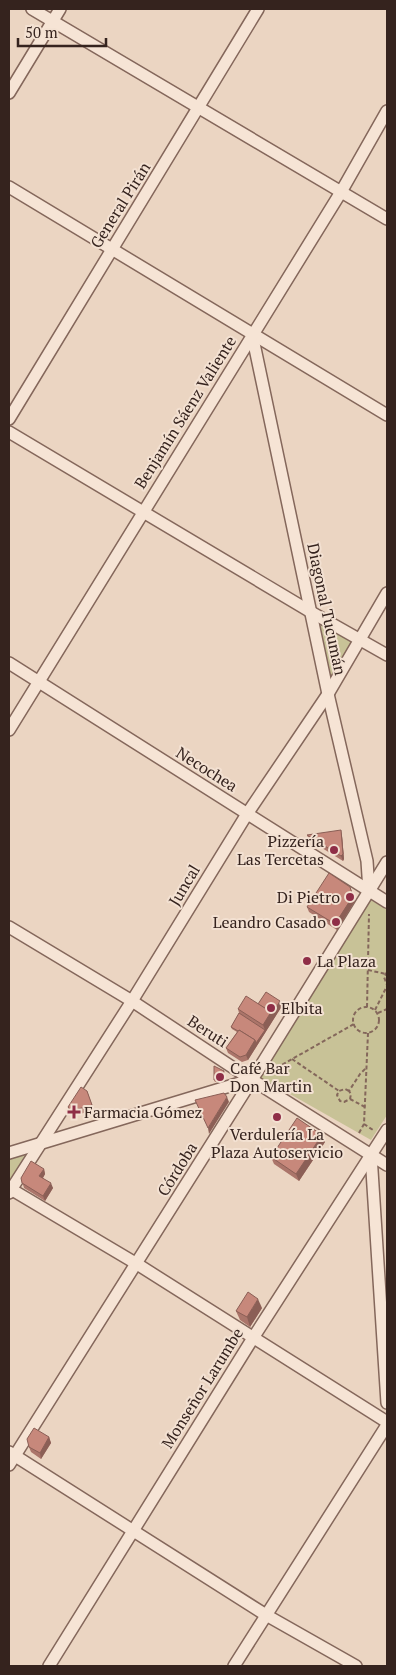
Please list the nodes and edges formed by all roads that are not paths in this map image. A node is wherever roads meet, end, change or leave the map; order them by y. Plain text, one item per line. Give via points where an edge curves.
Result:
1 (32, 9) edge
2 (60, 9) edge
3 (258, 9) edge
4 (52, 21) junction
5 (9, 93) edge
6 (199, 108) junction
7 (387, 111) edge
8 (9, 187) edge
9 (341, 192) junction
10 (387, 219) edge
11 (112, 249) junction
12 (252, 334) junction
13 (387, 415) edge
14 (9, 419) edge
15 (9, 432) edge
16 (143, 511) junction
17 (387, 593) edge
18 (311, 612) junction
19 (360, 639) junction
20 (387, 655) edge
21 (9, 663) edge
22 (39, 682) junction
23 (328, 694) junction
24 (9, 730) edge
25 (247, 814) junction
26 (387, 862) edge
27 (369, 891) junction
28 (387, 902) edge
29 (9, 927) edge
30 (132, 1001) junction
31 (256, 1081) junction
32 (385, 1134) edge
33 (39, 1144) junction
34 (9, 1153) edge
35 (371, 1155) junction
36 (387, 1165) edge
37 (10, 1190) edge
38 (137, 1264) junction
39 (253, 1338) junction
40 (387, 1403) edge
41 (387, 1423) edge
42 (11, 1458) edge
43 (132, 1531) junction
44 (266, 1615) junction
45 (49, 1666) edge
46 (234, 1666) edge
47 (356, 1666) edge

1 - 4 street
2 - 4 street
3 - 6 street, General Pirán
4 - 5 street
4 - 6 street
6 - 9 street
6 - 11 street, General Pirán
7 - 9 street, Benjamín Sáenz Valiente
8 - 11 street
9 - 10 street
9 - 12 street, Benjamín Sáenz Valiente
11 - 12 street
11 - 14 street, General Pirán
12 - 13 street
12 - 16 street, Benjamín Sáenz Valiente
12 - 18 street, Diagonal Tucumán
15 - 16 street
16 - 18 street
16 - 22 street, Benjamín Sáenz Valiente
17 - 19 street, Juncal
18 - 19 street
18 - 23 street, Diagonal Tucumán
19 - 20 street
19 - 23 street, Juncal
21 - 22 street, Necochea
22 - 24 street, Benjamín Sáenz Valiente
22 - 25 street, Necochea
23 - 25 street, Juncal
23 - 27 street, Diagonal Tucumán via 367,862
25 - 27 street, Necochea
25 - 30 street, Juncal
26 - 27 street, Córdoba
27 - 28 street, Necochea
27 - 31 street, Córdoba
29 - 30 street, Beruti
30 - 31 street, Beruti
30 - 33 street, Juncal
31 - 33 street
31 - 35 street, Beruti
31 - 38 street, Córdoba
32 - 35 street, Monseñor Larumbe
33 - 34 street
33 - 37 street, Juncal
35 - 36 street, Beruti
35 - 39 street, Monseñor Larumbe
35 - 40 street
37 - 38 street
38 - 39 street
38 - 42 street, Córdoba
39 - 41 street
39 - 43 street, Monseñor Larumbe
41 - 44 street
42 - 43 street
43 - 44 street
43 - 45 street, Monseñor Larumbe
44 - 46 street
44 - 47 street

